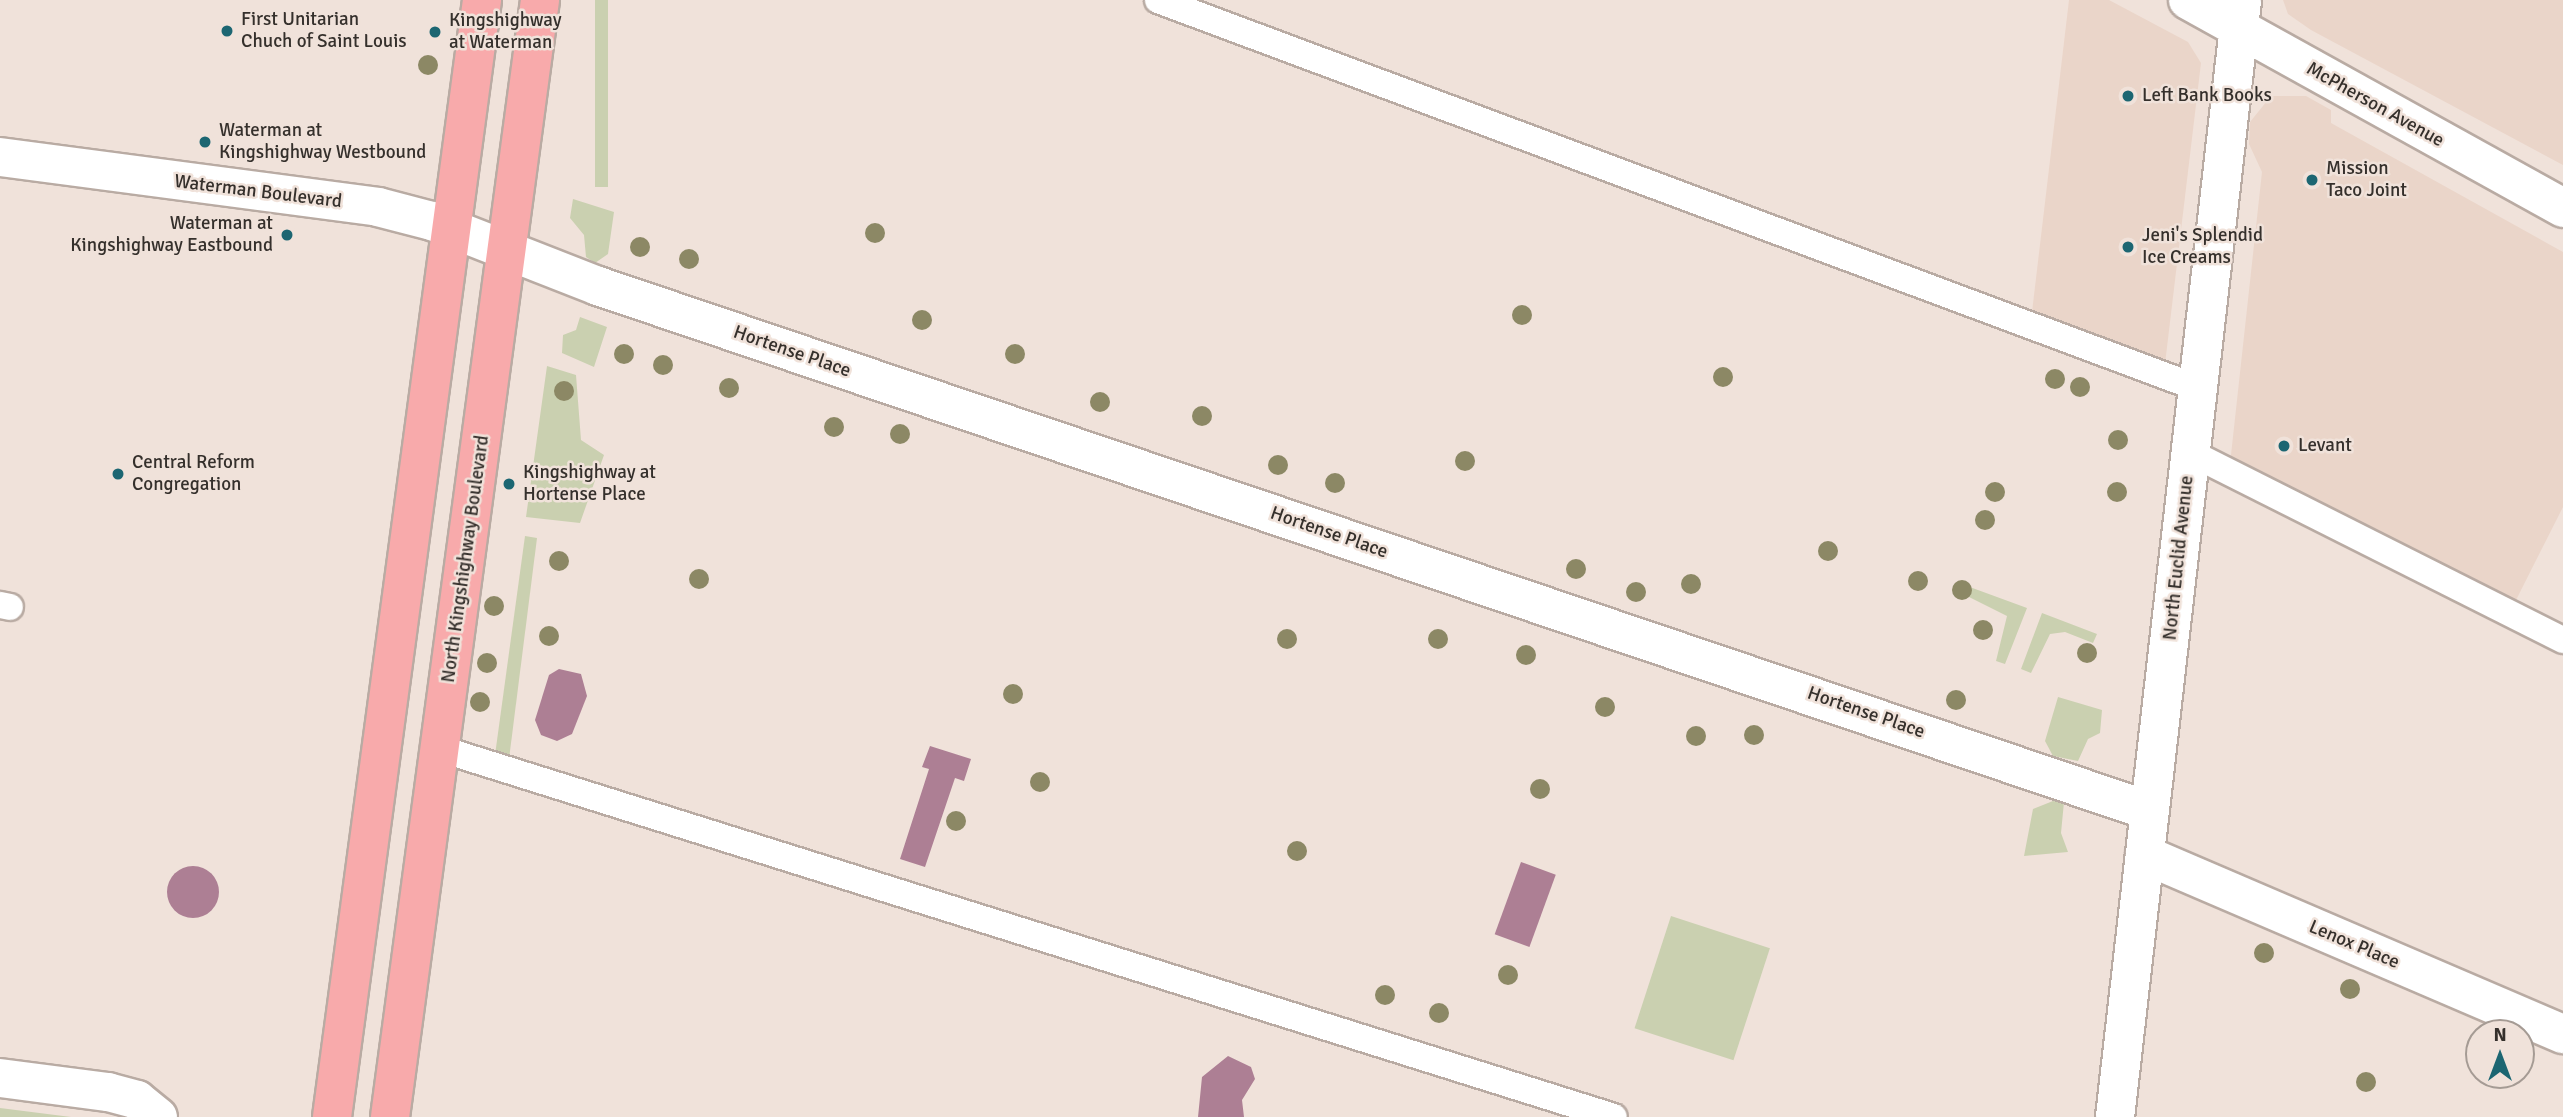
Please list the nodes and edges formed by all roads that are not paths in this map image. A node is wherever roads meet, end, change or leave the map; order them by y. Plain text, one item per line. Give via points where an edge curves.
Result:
1 (482, 0) edge
2 (540, 0) edge
3 (1158, 0) edge
4 (2188, 0) edge
5 (2241, 14) edge
6 (0, 157) edge
7 (2563, 208) edge
8 (452, 229) junction
9 (509, 253) junction
10 (2198, 388) junction
11 (2190, 453) junction
12 (2563, 639) edge
13 (441, 749) junction
14 (2150, 811) junction
15 (2145, 855) junction
16 (2563, 1034) edge
17 (0, 1078) edge
18 (158, 1117) edge
19 (332, 1117) edge
20 (390, 1117) edge
21 (1614, 1117) edge
22 (2115, 1117) edge

1 - 8 main road
2 - 9 main road, North Kingshighway Boulevard
3 - 10 lane
4 - 5 street, McPherson Avenue
5 - 7 street, McPherson Avenue
5 - 10 street, North Euclid Avenue
6 - 8 street, Waterman Boulevard via 378,207
8 - 9 street, Waterman Boulevard
8 - 19 main road
9 - 13 main road, North Kingshighway Boulevard
9 - 14 street, Hortense Place
10 - 11 street, North Euclid Avenue
11 - 12 lane
11 - 14 street, North Euclid Avenue
13 - 20 main road, North Kingshighway Boulevard
13 - 21 lane
14 - 15 street, North Euclid Avenue
15 - 16 street, Lenox Place
15 - 22 street, North Euclid Avenue
17 - 18 street via 108,1092 137,1100

